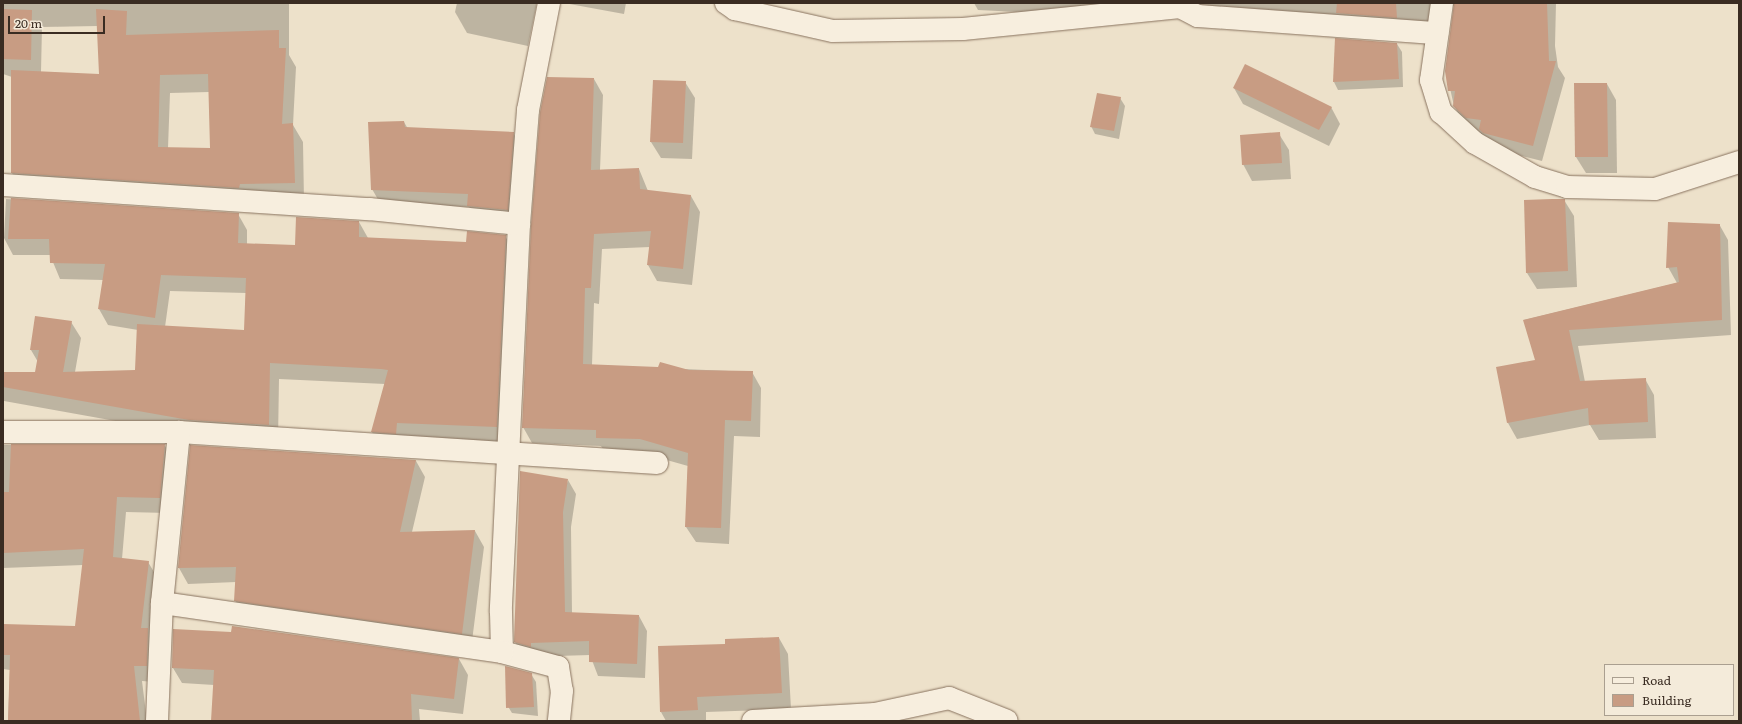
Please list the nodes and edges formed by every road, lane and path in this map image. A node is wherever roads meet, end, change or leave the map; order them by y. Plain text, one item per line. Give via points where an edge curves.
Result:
1 (549, 3) edge
2 (726, 3) edge
3 (1442, 3) edge
4 (1179, 5) edge
5 (1035, 12) edge
6 (1438, 33) junction
7 (1739, 162) edge
8 (3, 185) edge
9 (519, 224) junction
10 (3, 432) edge
11 (179, 432) junction
12 (507, 454) junction
13 (657, 463) dead end
14 (162, 603) junction
15 (502, 652) junction
16 (158, 721) edge
17 (559, 721) edge
18 (753, 721) edge
19 (1006, 721) edge

1 - 9 street via 528,110
2 - 5 street via 735,9 833,31 964,29
3 - 6 street
4 - 5 street
4 - 6 street via 1198,16
6 - 7 street via 1431,80 1441,112 1475,143 1536,177 1567,187 1655,189
8 - 9 street via 369,210
9 - 12 street
10 - 11 street
11 - 12 street
11 - 14 street
12 - 13 street
12 - 15 street
14 - 15 street
14 - 16 street
15 - 17 street via 558,667 562,690
18 - 19 street via 874,714 949,698

